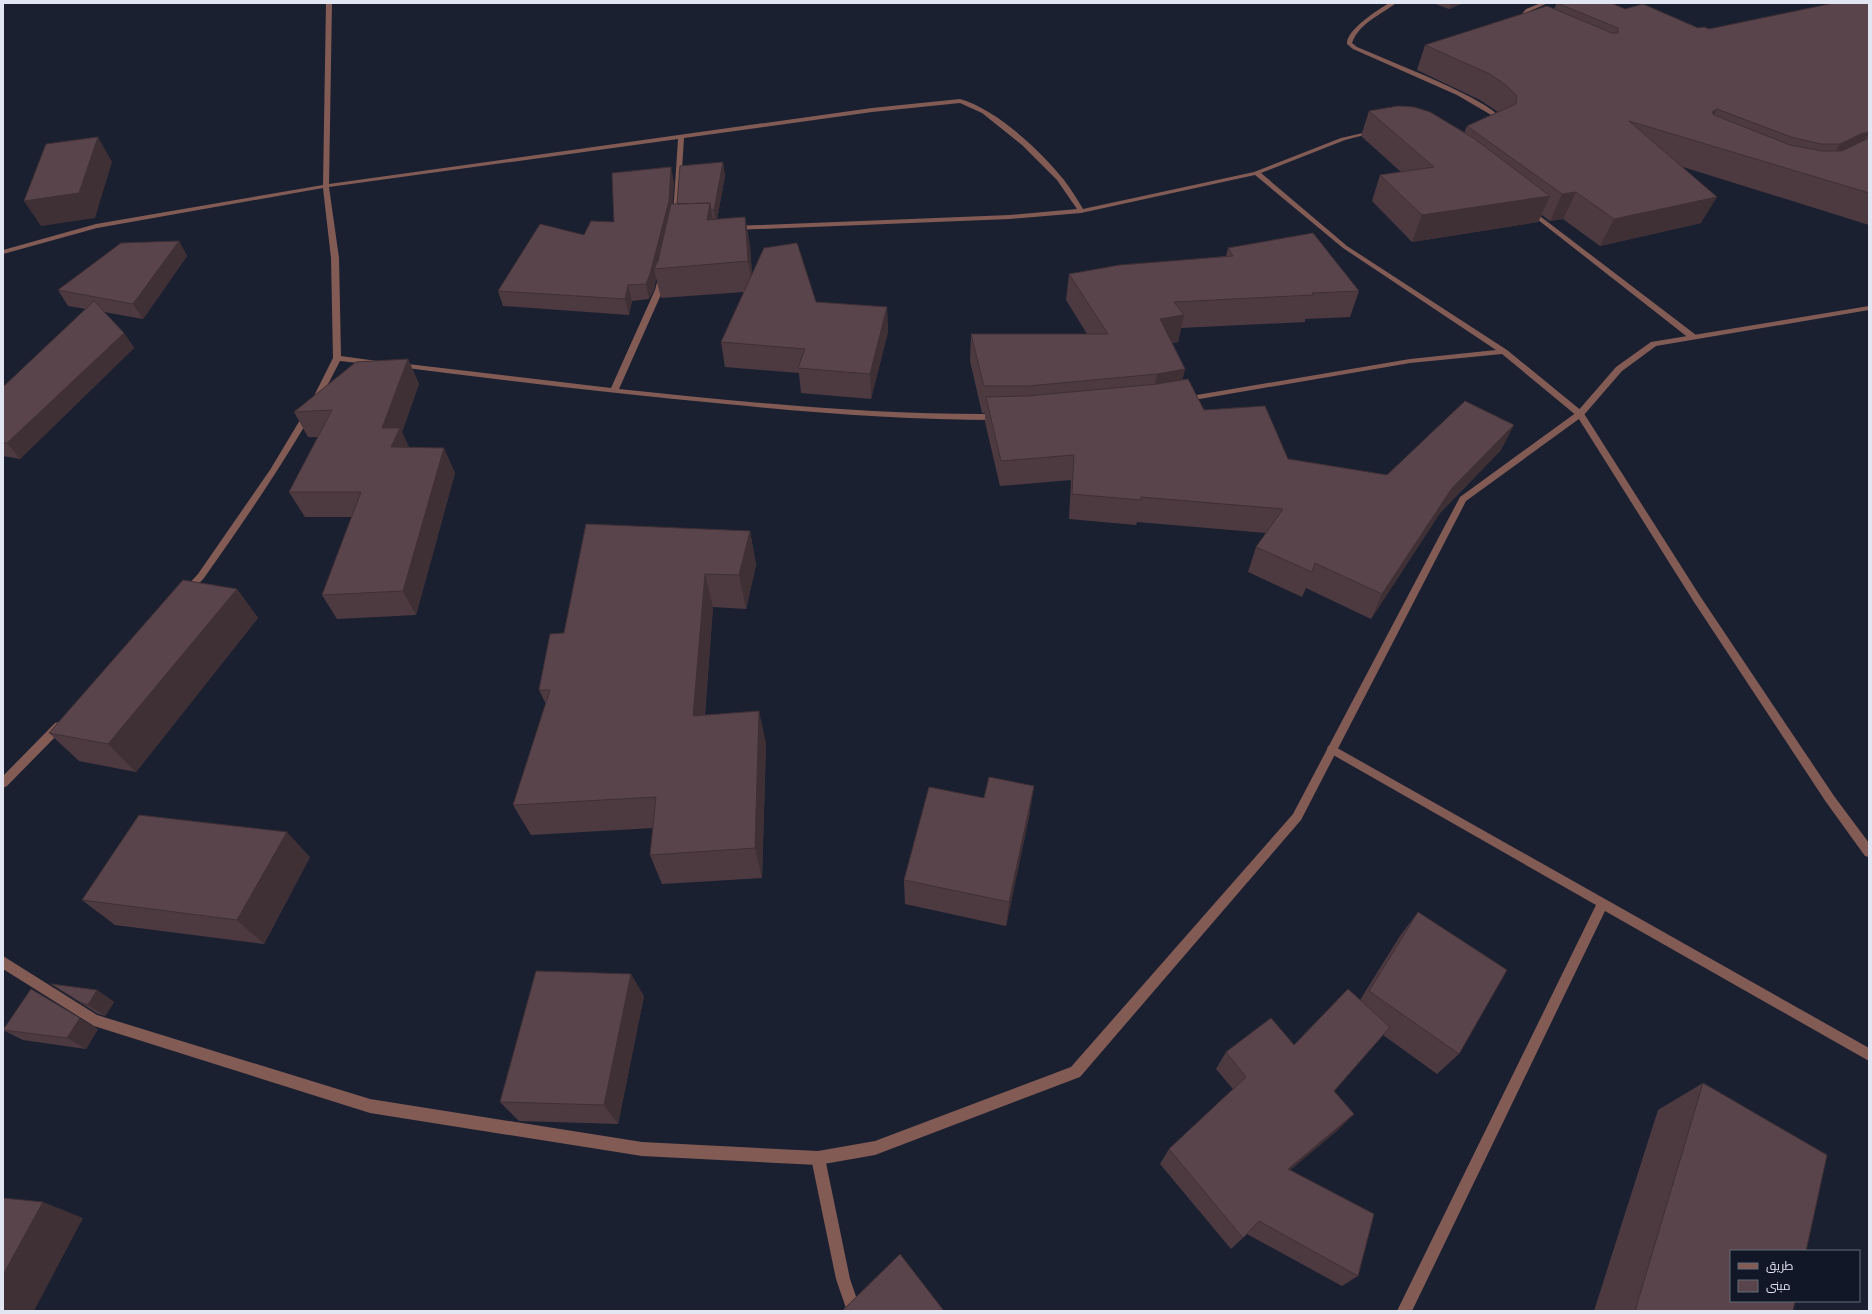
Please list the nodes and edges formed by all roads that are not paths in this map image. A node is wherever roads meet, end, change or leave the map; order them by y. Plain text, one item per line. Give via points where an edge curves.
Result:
1 (329, 3) edge
2 (1393, 3) edge
3 (1546, 3) edge
4 (1536, 25) edge
5 (1383, 129) edge
6 (1496, 130) edge
7 (681, 137) junction
8 (1256, 173) junction
9 (326, 186) junction
10 (1526, 208) edge
11 (1081, 211) junction
12 (674, 223) edge
13 (727, 228) edge
14 (3, 252) edge
15 (664, 267) edge
16 (1869, 308) edge
17 (1693, 337) junction
18 (1504, 352) junction
19 (337, 358) junction
20 (614, 391) junction
21 (1174, 401) edge
22 (1580, 414) junction
23 (1004, 417) edge
24 (180, 599) edge
25 (67, 718) edge
26 (1332, 749) junction
27 (3, 783) edge
28 (1869, 852) edge
29 (1603, 903) junction
30 (3, 962) edge
31 (1869, 1055) edge
32 (818, 1158) junction
33 (854, 1311) edge
34 (1404, 1311) edge

1 - 9 street
2 - 6 street via 1352,35 1349,43 1355,48 1438,83 1492,112 1504,124
3 - 4 street via 1528,10 1524,15 1524,18
5 - 8 street via 1343,139
7 - 9 street
7 - 11 street via 879,109 945,102 969,103 984,111 1035,154 1057,176
7 - 12 street
8 - 11 street
8 - 18 street via 1345,247
9 - 14 street via 96,226
9 - 19 street via 336,258
10 - 17 street
11 - 13 street via 1010,217
15 - 20 street via 659,290
16 - 17 street
17 - 22 street via 1654,344 1619,368
18 - 21 street via 1410,361
18 - 22 street
19 - 20 street
19 - 24 street via 316,400 273,472 201,576
20 - 23 street via 833,412 944,418
22 - 26 street via 1463,499
22 - 28 street via 1697,599 1830,799
25 - 27 street
26 - 29 street
26 - 32 street via 1297,817 1075,1072 875,1148
29 - 31 street
29 - 34 street
30 - 32 street via 94,1020 370,1106 642,1149
32 - 33 street via 843,1278

